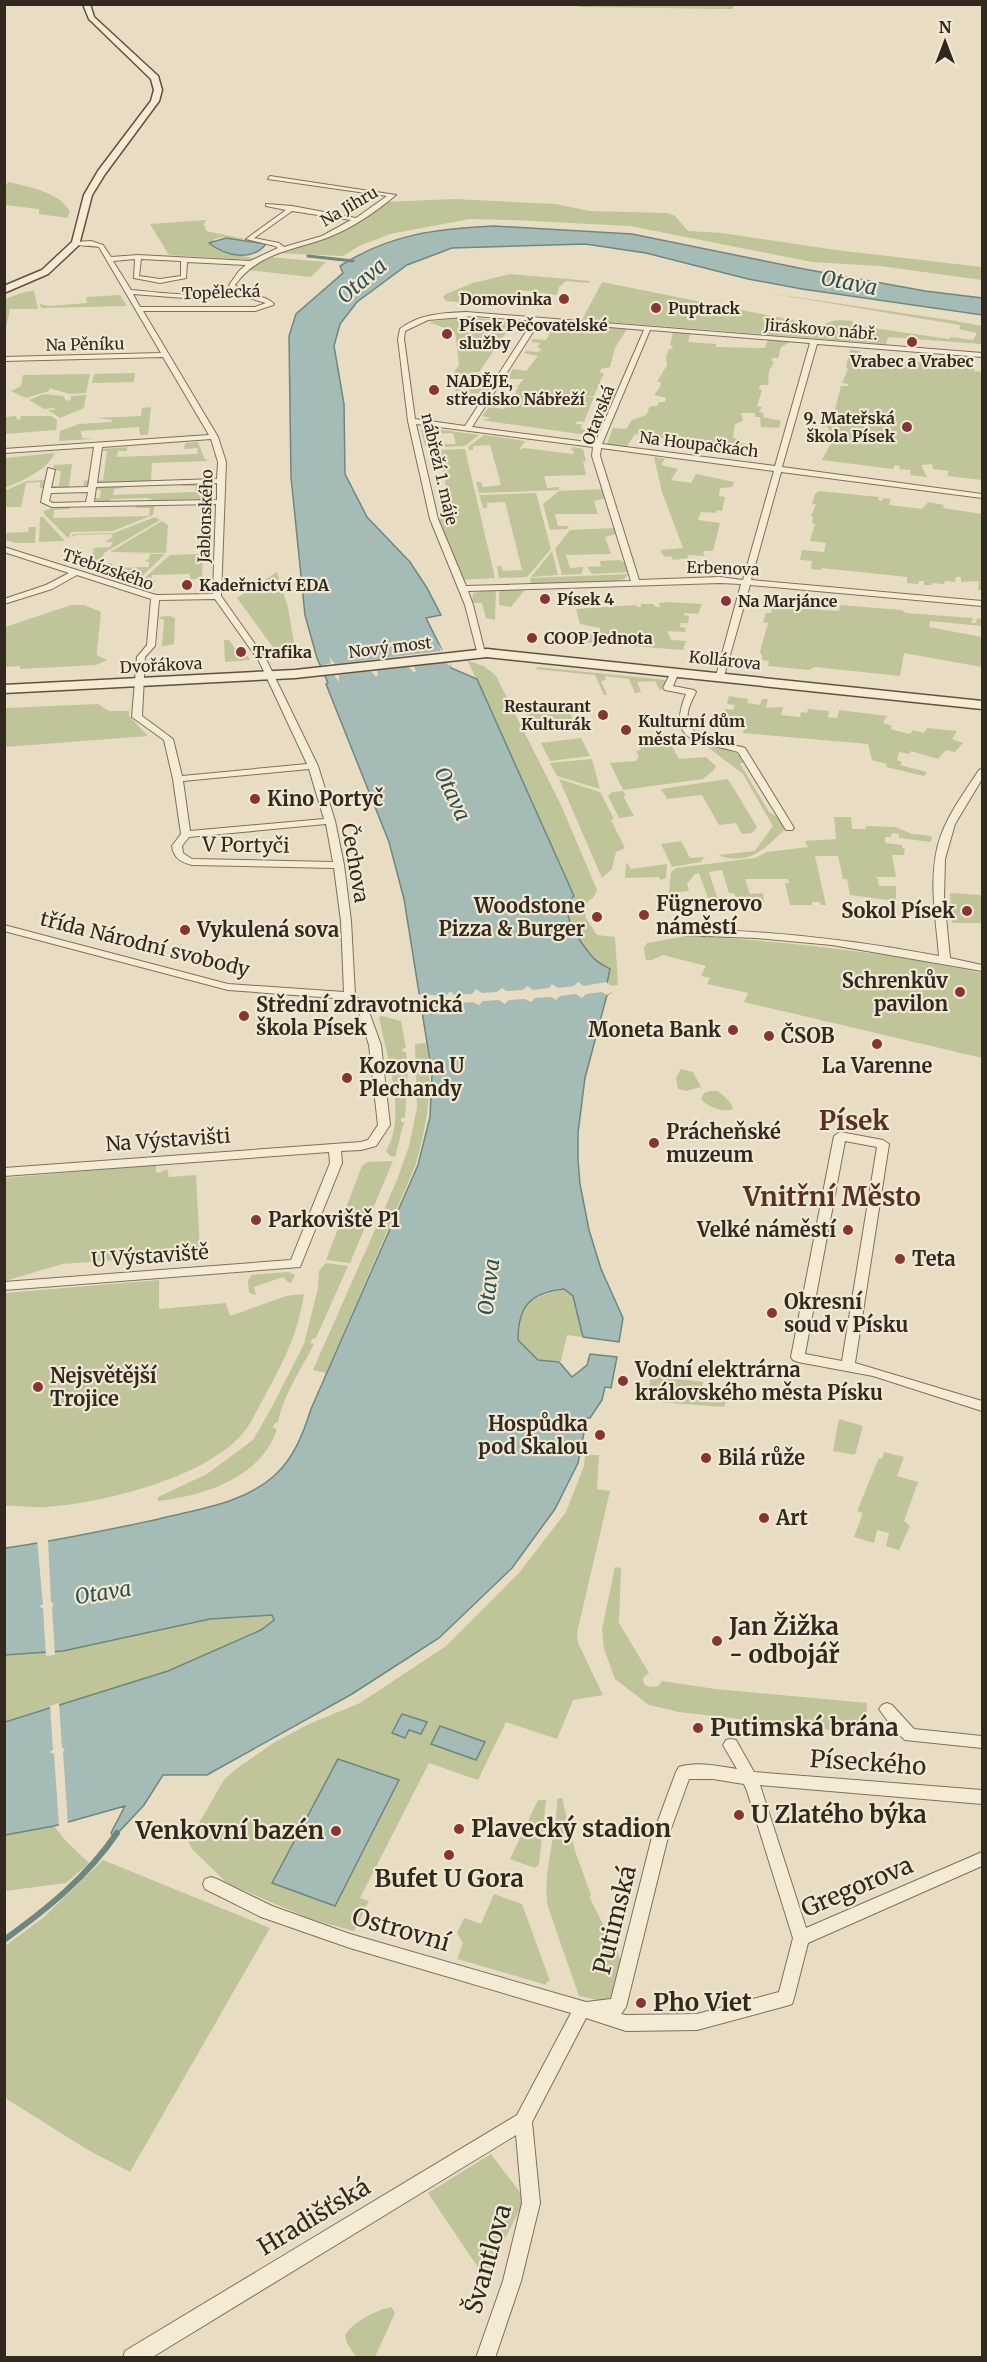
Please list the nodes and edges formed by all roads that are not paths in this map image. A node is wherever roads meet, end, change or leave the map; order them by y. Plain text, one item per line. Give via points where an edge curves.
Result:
1 (86, 4) edge
2 (270, 178) dead end
3 (268, 205) dead end
4 (292, 208) junction
5 (354, 219) junction
6 (76, 243) junction
7 (284, 249) junction
8 (138, 257) junction
9 (184, 259) junction
10 (108, 260) junction
11 (250, 263) junction
12 (4, 290) edge
13 (127, 292) junction
14 (239, 293) junction
15 (138, 309) junction
16 (538, 319) junction
17 (408, 324) joint
18 (648, 328) junction
19 (814, 341) junction
20 (165, 355) junction
21 (982, 355) edge
22 (4, 359) edge
23 (412, 421) junction
24 (466, 429) junction
25 (214, 437) junction
26 (98, 445) junction
27 (597, 446) junction
28 (4, 451) edge
29 (778, 469) junction
30 (51, 470) dead end
31 (222, 481) junction
32 (92, 488) junction
33 (47, 491) junction
34 (982, 496) edge
35 (222, 502) junction
36 (90, 504) junction
37 (4, 549) edge
38 (75, 573) junction
39 (747, 582) junction
40 (636, 583) junction
41 (462, 589) junction
42 (217, 596) junction
43 (155, 598) junction
44 (4, 602) edge
45 (982, 604) edge
46 (482, 653) junction
47 (464, 654) joint
48 (320, 672) joint
49 (675, 672) junction
50 (271, 675) junction
51 (720, 676) junction
52 (138, 682) junction
53 (4, 689) edge
54 (982, 705) edge
55 (313, 766) junction
56 (982, 772) edge
57 (178, 779) junction
58 (330, 821) junction
59 (789, 828) dead end
60 (186, 834) junction
61 (339, 865) junction
62 (4, 928) edge
63 (679, 932) dead end
64 (945, 960) junction
65 (982, 968) edge
66 (350, 996) junction
67 (335, 1148) junction
68 (4, 1172) edge
69 (4, 1286) edge
70 (848, 1367) junction
71 (982, 1406) edge
72 (888, 1708) dead end
73 (982, 1742) edge
74 (731, 1745) dead end
75 (750, 1778) junction
76 (982, 1797) edge
77 (982, 1859) edge
78 (210, 1884) dead end
79 (801, 1938) junction
80 (582, 2008) junction
81 (523, 2121) junction
82 (132, 2358) edge
83 (485, 2358) edge

1 - 6 street via 91,18 143,65 158,90 156,101 88,195
2 - 5 street, Na Jihru via 393,195
3 - 4 street
4 - 5 street
4 - 7 street via 249,239
5 - 7 street, Na Jihru via 338,230
6 - 10 street via 101,246
6 - 12 street via 45,272
7 - 11 street, Na Jihru
8 - 9 street
8 - 9 street via 135,277 144,280 184,277
8 - 10 street
9 - 11 street
10 - 13 street
11 - 14 street via 232,285
13 - 14 street via 200,296
13 - 15 street
14 - 15 street, Topělecká via 271,304 255,309
15 - 20 street
16 - 17 street, Jiráskovo nábř. via 459,314
16 - 18 street, Jiráskovo nábř.
16 - 24 street
17 - 23 street, nábřeží 1. máje via 401,339
18 - 19 street, Jiráskovo nábř.
18 - 27 street, Otavská
19 - 21 street, Jiráskovo nábř.
19 - 29 street
20 - 22 street, Na Pěníku
20 - 25 street, Jablonského
23 - 24 street, Na Houpačkách
23 - 41 street, nábřeží 1. máje via 434,519
24 - 27 street, Na Houpačkách
25 - 26 street
25 - 31 street, Jablonského via 222,462
26 - 28 street
26 - 32 street
27 - 29 street, Na Houpačkách
27 - 40 street, Otavská via 598,461
29 - 34 street, Na Houpačkách
29 - 39 street
30 - 33 street
31 - 32 street
31 - 35 street, Jablonského
32 - 33 street
32 - 36 street
33 - 36 street via 46,504
35 - 36 street
35 - 42 street, Jablonského
37 - 38 street, Třebízského
38 - 43 street, Třebízského
38 - 44 street via 49,587
39 - 40 street, Erbenova
39 - 45 street, Erbenova
39 - 51 street
40 - 41 street, Erbenova
41 - 46 street, nábřeží 1. máje
42 - 43 street
42 - 50 street
43 - 52 street, Třebízského via 151,646 141,657
46 - 47 street, Kollárova
46 - 49 street, Kollárova
47 - 48 street, Nový most
48 - 50 street, Dvořákova
49 - 51 street, Kollárova
49 - 59 street via 668,688 691,692 683,721 687,727 698,739 742,750
50 - 52 street, Dvořákova
50 - 55 street, Čechova
51 - 54 street, Kollárova
52 - 53 street, Dvořákova
52 - 57 street, V Portyči via 137,717 168,739
55 - 57 street
55 - 58 street, Čechova
56 - 64 street via 955,815 940,858
57 - 60 street, V Portyči
58 - 60 street, V Portyči
58 - 61 street, Čechova
60 - 61 street, V Portyči via 177,846 178,854 192,862
61 - 66 street, Čechova
62 - 66 street, třída Národní svobody via 228,987
63 - 64 street via 878,947
64 - 65 street
66 - 67 street, Na Výstavišti via 364,1012 375,1045 384,1125 372,1143
67 - 68 street, Na Výstavišti
67 - 69 street, U Výstaviště via 336,1163 298,1262
70 - 70 street via 883,1144 840,1136 798,1357
70 - 71 street
72 - 73 street via 910,1735
74 - 75 street
75 - 76 street, Píseckého
75 - 79 street
75 - 80 street, Putimská via 684,1772 660,1838 618,2007
77 - 79 street, Gregorova
78 - 80 street, Ostrovní via 267,1912 350,1941
79 - 80 street, Gregorova via 786,1998 697,2022 626,2023
80 - 81 street
81 - 82 street, Hradišťská
81 - 83 street, Švantlova via 531,2203 512,2281

